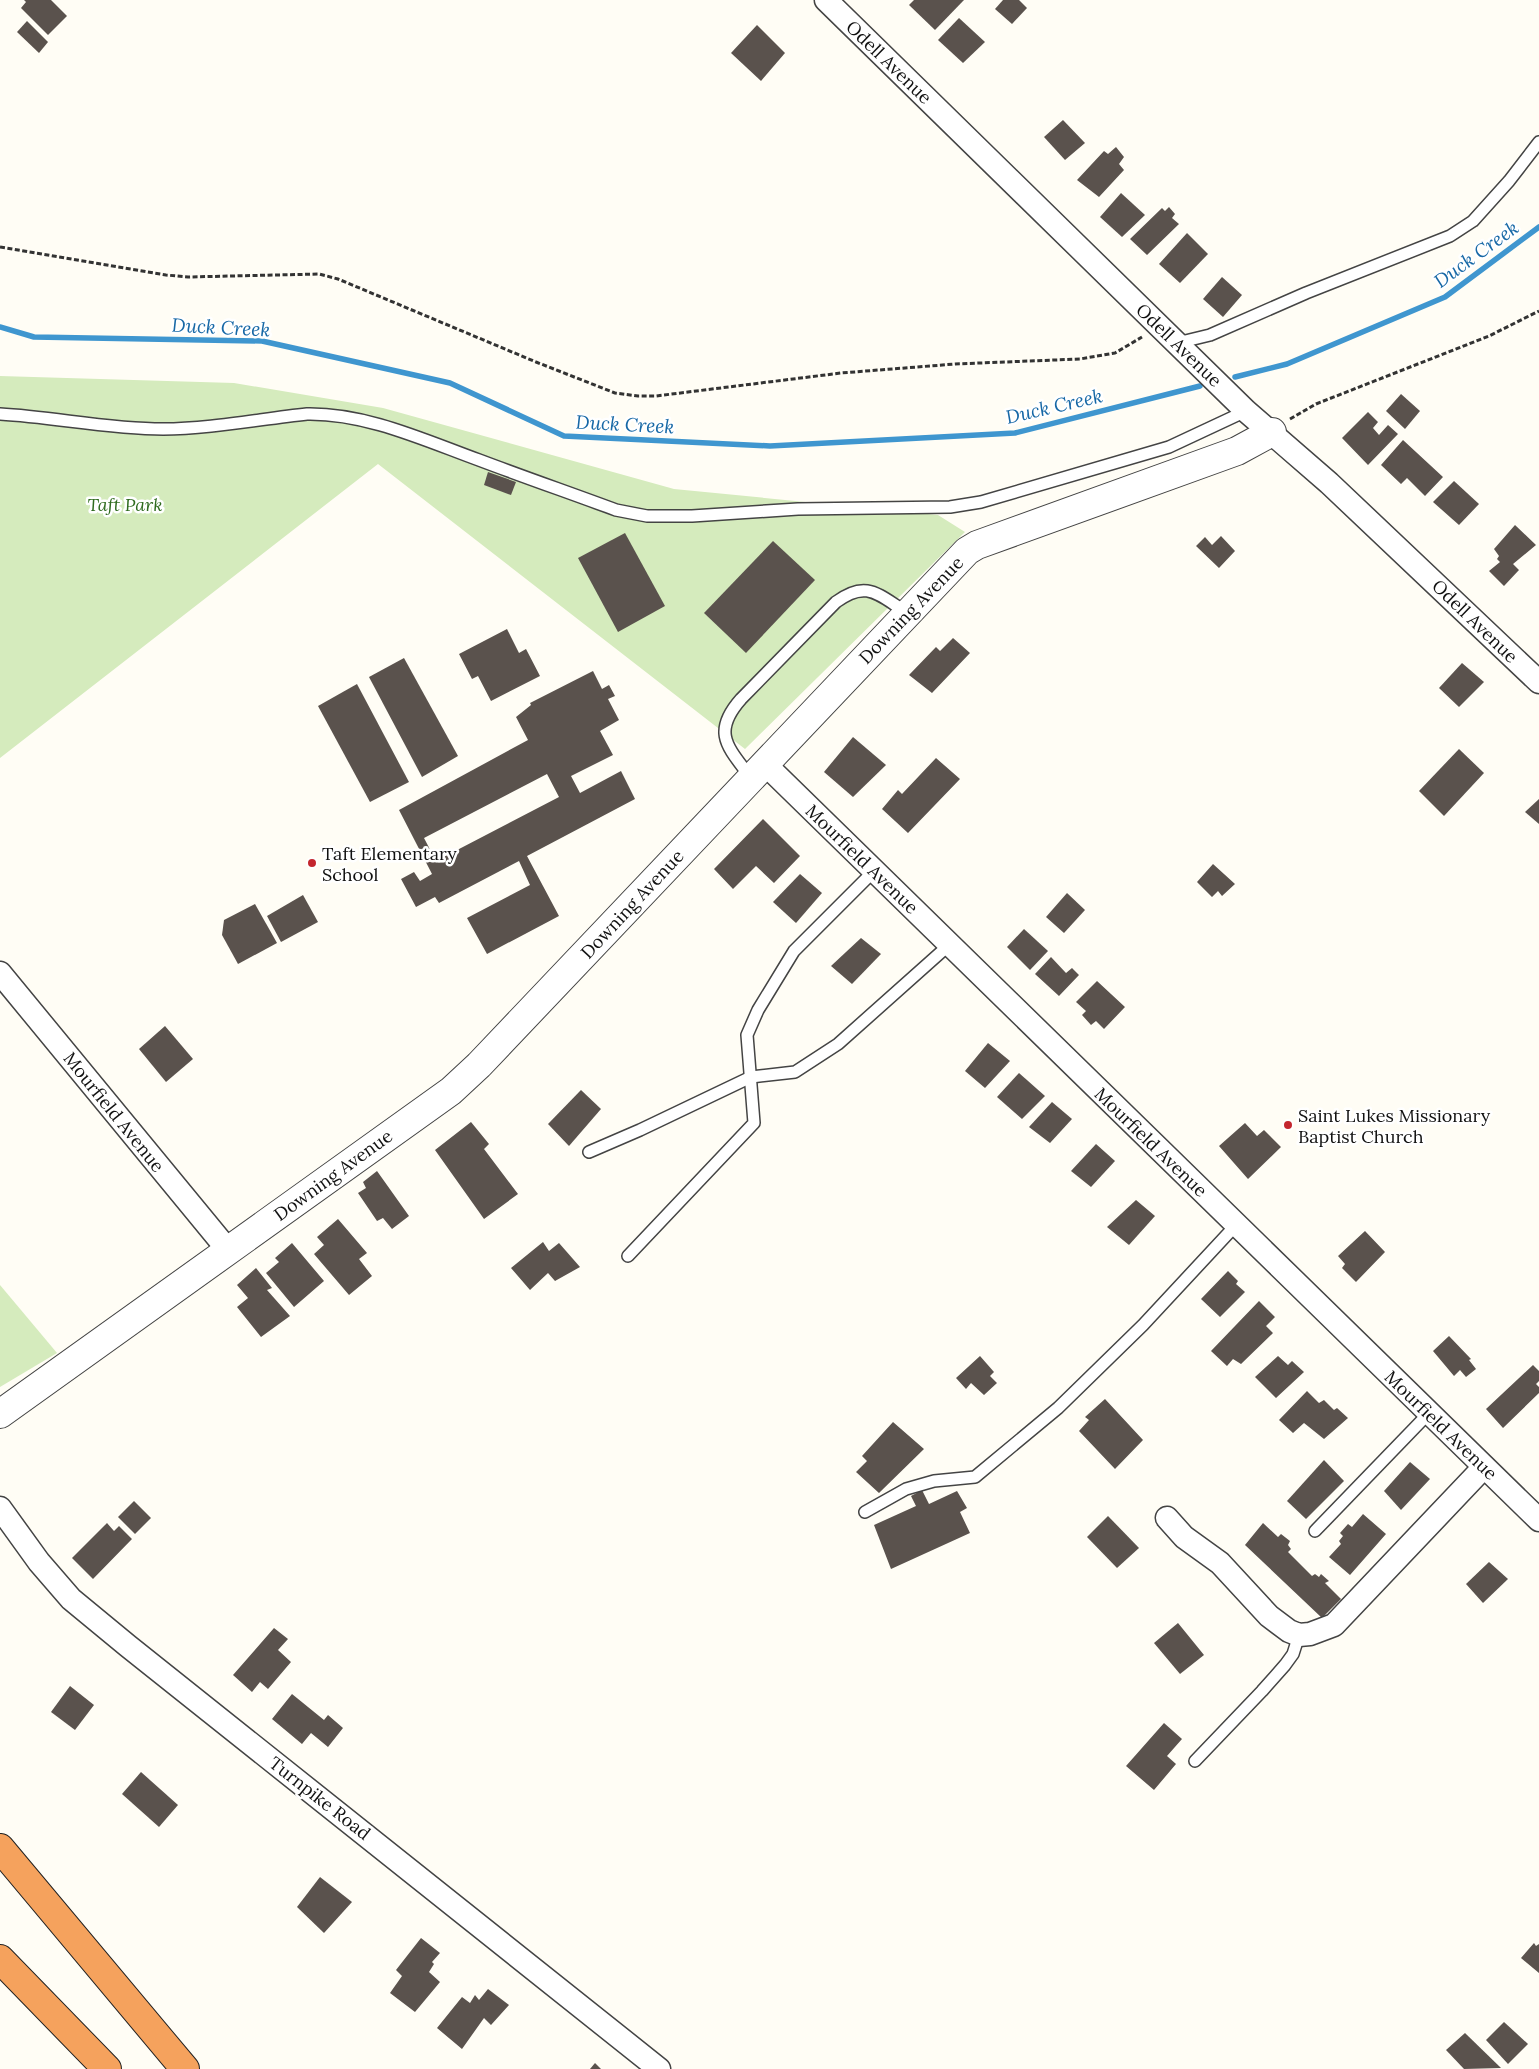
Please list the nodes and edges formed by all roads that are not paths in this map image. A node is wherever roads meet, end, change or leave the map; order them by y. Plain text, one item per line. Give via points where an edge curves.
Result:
1 (826, 0) edge
2 (1539, 142) edge
3 (1177, 342) junction
4 (1246, 411) junction
5 (0, 414) edge
6 (1272, 432) junction
7 (908, 613) junction
8 (1539, 682) edge
9 (758, 771) junction
10 (874, 871) junction
11 (949, 945) junction
12 (0, 973) edge
13 (751, 1077) junction
14 (589, 1152) dead end
15 (1236, 1225) junction
16 (228, 1250) junction
17 (628, 1256) dead end
18 (0, 1414) edge
19 (1429, 1414) junction
20 (1484, 1467) junction
21 (0, 1508) edge
22 (865, 1512) dead end
23 (1167, 1518) dead end
24 (1539, 1520) edge
25 (1315, 1531) dead end
26 (1299, 1635) junction
27 (1195, 1761) dead end
28 (0, 1848) edge
29 (0, 1959) edge
30 (107, 2069) edge
31 (185, 2069) edge
32 (659, 2069) edge

1 - 3 street, Odell Avenue
2 - 3 lane via 1473,221 1450,236 1210,335
3 - 4 street, Odell Avenue
4 - 5 lane via 1169,447 982,502 950,507 798,509 692,516 647,516 616,510 407,433 328,414 164,429
4 - 6 street, Odell Avenue
6 - 7 street, Downing Avenue via 1236,451 977,544
6 - 8 street, Odell Avenue
7 - 9 street, Downing Avenue
7 - 9 lane via 871,591 856,590 846,594 741,699 729,712 724,725 726,738 731,751
9 - 10 street, Mourfield Avenue
9 - 16 street, Downing Avenue via 451,1091
10 - 11 street, Mourfield Avenue
10 - 13 lane via 794,951 763,1001 747,1035
11 - 13 lane via 838,1044 795,1072
11 - 15 street, Mourfield Avenue
12 - 16 street, Mourfield Avenue
13 - 14 lane
13 - 17 lane via 754,1123
15 - 19 street, Mourfield Avenue
15 - 22 lane via 1058,1408 976,1476 934,1481 906,1489
16 - 18 street, Downing Avenue
19 - 20 street, Mourfield Avenue
19 - 25 lane
20 - 24 street, Mourfield Avenue
20 - 26 street via 1334,1625
21 - 32 street, Turnpike Road via 71,1599
23 - 26 street via 1184,1538 1220,1563 1269,1616
26 - 27 lane via 1293,1654 1285,1665
28 - 31 highway
29 - 30 highway

